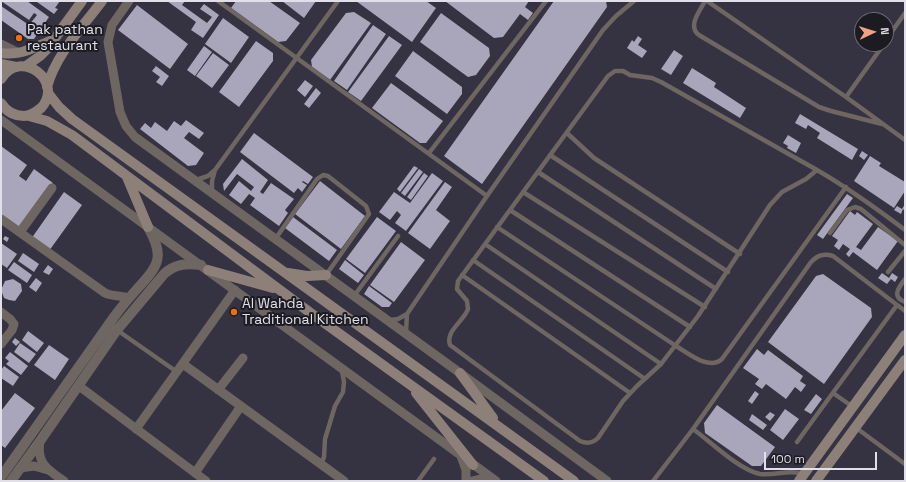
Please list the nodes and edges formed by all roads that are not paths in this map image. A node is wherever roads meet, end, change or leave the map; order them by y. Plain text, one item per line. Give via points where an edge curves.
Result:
1 (82, 1) edge
2 (102, 1) edge
3 (129, 1) edge
4 (218, 1) edge
5 (338, 1) edge
6 (546, 1) edge
7 (634, 1) edge
8 (706, 1) edge
9 (905, 13) edge
10 (894, 29) edge
11 (53, 40) junction
12 (1, 44) edge
13 (878, 52) edge
14 (1, 53) edge
15 (20, 53) junction
16 (297, 58) junction
17 (1, 64) edge
18 (21, 66) junction
19 (1, 79) edge
20 (47, 90) junction
21 (846, 97) junction
22 (1, 103) edge
23 (29, 116) junction
24 (1, 120) edge
25 (882, 124) junction
26 (567, 133) junction
27 (905, 140) edge
28 (429, 153) junction
29 (550, 155) junction
30 (215, 170) junction
31 (817, 170) junction
32 (538, 172) junction
33 (128, 177) junction
34 (196, 180) junction
35 (846, 187) junction
36 (52, 188) dead end
37 (212, 192) junction
38 (523, 192) junction
39 (487, 196) junction
40 (510, 210) junction
41 (1, 220) edge
42 (148, 227) junction
43 (498, 227) junction
44 (905, 230) edge
45 (20, 232) junction
46 (830, 233) dead end
47 (398, 236) dead end
48 (276, 238) junction
49 (485, 244) junction
50 (905, 245) edge
51 (905, 251) edge
52 (740, 254) junction
53 (473, 260) junction
54 (157, 264) junction
55 (204, 268) junction
56 (167, 271) junction
57 (728, 272) junction
58 (888, 272) dead end
59 (287, 273) junction
60 (326, 275) junction
61 (462, 276) junction
62 (905, 279) edge
63 (278, 289) junction
64 (716, 289) junction
65 (235, 290) junction
66 (354, 296) junction
67 (128, 298) junction
68 (905, 302) edge
69 (897, 304) junction
70 (705, 307) junction
71 (905, 311) edge
72 (1, 312) edge
73 (406, 314) junction
74 (388, 320) junction
75 (690, 327) junction
76 (117, 330) junction
77 (407, 335) junction
78 (905, 335) edge
79 (1, 344) edge
80 (676, 346) junction
81 (243, 358) dead end
82 (905, 360) edge
83 (661, 364) junction
84 (180, 368) junction
85 (341, 368) junction
86 (460, 373) junction
87 (645, 379) junction
88 (407, 382) junction
89 (79, 386) junction
90 (218, 390) junction
91 (630, 393) junction
92 (833, 393) junction
93 (241, 406) junction
94 (853, 406) junction
95 (499, 427) junction
96 (855, 427) junction
97 (136, 429) junction
98 (693, 429) junction
99 (40, 441) junction
100 (797, 442) dead end
101 (461, 456) junction
102 (434, 459) dead end
103 (321, 464) junction
104 (905, 464) edge
105 (473, 465) junction
106 (20, 468) junction
107 (48, 470) junction
108 (195, 473) junction
109 (1, 477) edge
110 (802, 478) edge
111 (820, 479) edge
112 (494, 480) edge
113 (11, 481) edge
114 (64, 481) edge
115 (206, 481) edge
116 (344, 481) edge
117 (418, 481) edge
118 (466, 481) edge
119 (472, 481) edge
120 (544, 481) edge
121 (574, 481) edge
122 (607, 481) edge
123 (653, 481) edge

1 - 11 main road
2 - 20 main road via 59,59
3 - 34 street via 112,25 108,42 123,120 135,137
4 - 16 lane
5 - 16 lane
6 - 28 lane
7 - 39 lane via 603,30
8 - 21 lane
8 - 25 lane via 695,20 695,31 699,35 819,107
9 - 10 lane
11 - 15 main road
11 - 18 main road via 40,56
12 - 15 street
13 - 21 lane
14 - 15 main road
16 - 28 lane
16 - 30 lane
17 - 18 main road
18 - 19 main road via 8,70
18 - 20 main road via 34,68 40,73
20 - 23 main road via 42,107
20 - 59 main road via 59,107 72,119
21 - 25 lane
22 - 23 main road via 15,115
23 - 33 main road via 47,121 64,130
24 - 42 street
25 - 27 lane
26 - 29 lane
26 - 31 lane via 608,76 615,71 623,71 661,82
26 - 52 lane via 594,158
28 - 39 lane
29 - 32 lane
29 - 57 lane
30 - 34 lane via 208,176
30 - 37 lane
31 - 35 lane
31 - 52 lane via 776,198
32 - 38 lane
32 - 64 lane
33 - 42 main road
33 - 63 main road
34 - 37 street
35 - 44 lane
35 - 80 lane via 722,359 714,364 708,363
36 - 45 street
37 - 48 street
38 - 40 lane
38 - 70 lane
39 - 73 lane
40 - 43 lane
40 - 75 lane
41 - 45 street
42 - 54 street via 156,243
42 - 55 street
43 - 49 lane
43 - 80 lane
45 - 67 street via 105,293
46 - 50 lane via 847,210 855,207 861,209
47 - 66 lane
48 - 60 street
48 - 60 lane via 317,179 328,176 366,206 369,214
49 - 53 lane
49 - 83 lane
51 - 58 lane
52 - 57 lane
53 - 61 lane
53 - 87 lane
54 - 56 street via 161,259 166,259 170,264
54 - 67 street
55 - 56 street via 185,264
55 - 63 main road
55 - 65 street
56 - 76 street
57 - 64 lane
59 - 60 main road via 306,276
59 - 95 main road
60 - 66 street
61 - 91 lane
61 - 91 lane via 457,287 467,301 468,309 450,335 450,345 580,441 589,443 596,440
62 - 68 lane via 897,291 899,299
63 - 88 main road
64 - 70 lane
65 - 84 street
65 - 85 street
66 - 74 street
67 - 109 street
69 - 71 lane
69 - 92 lane
69 - 98 lane via 834,256 828,254 816,257
70 - 75 lane
72 - 79 street via 14,324
73 - 74 lane via 398,319
73 - 77 lane
74 - 77 street
75 - 80 lane
76 - 84 lane
76 - 89 street
77 - 86 street
78 - 94 main road
80 - 83 lane
81 - 90 street
82 - 96 main road
83 - 87 lane
84 - 90 street
84 - 97 street
85 - 101 street
85 - 103 lane via 344,377 343,392 325,438
86 - 95 main road
86 - 122 street
87 - 91 lane
88 - 105 main road
88 - 120 main road
89 - 97 street
89 - 99 street
90 - 93 street
92 - 94 lane
92 - 100 lane
93 - 103 street
93 - 108 street
94 - 110 main road
95 - 121 main road
96 - 104 lane
96 - 111 main road
97 - 108 street
98 - 110 lane via 752,471 768,475 791,472
98 - 123 lane
99 - 106 street
99 - 107 street via 39,454
101 - 105 street
101 - 118 street via 466,470
102 - 117 lane
103 - 116 street
105 - 112 street
106 - 107 street via 34,466
106 - 113 street
107 - 114 street
108 - 115 street
112 - 119 street

